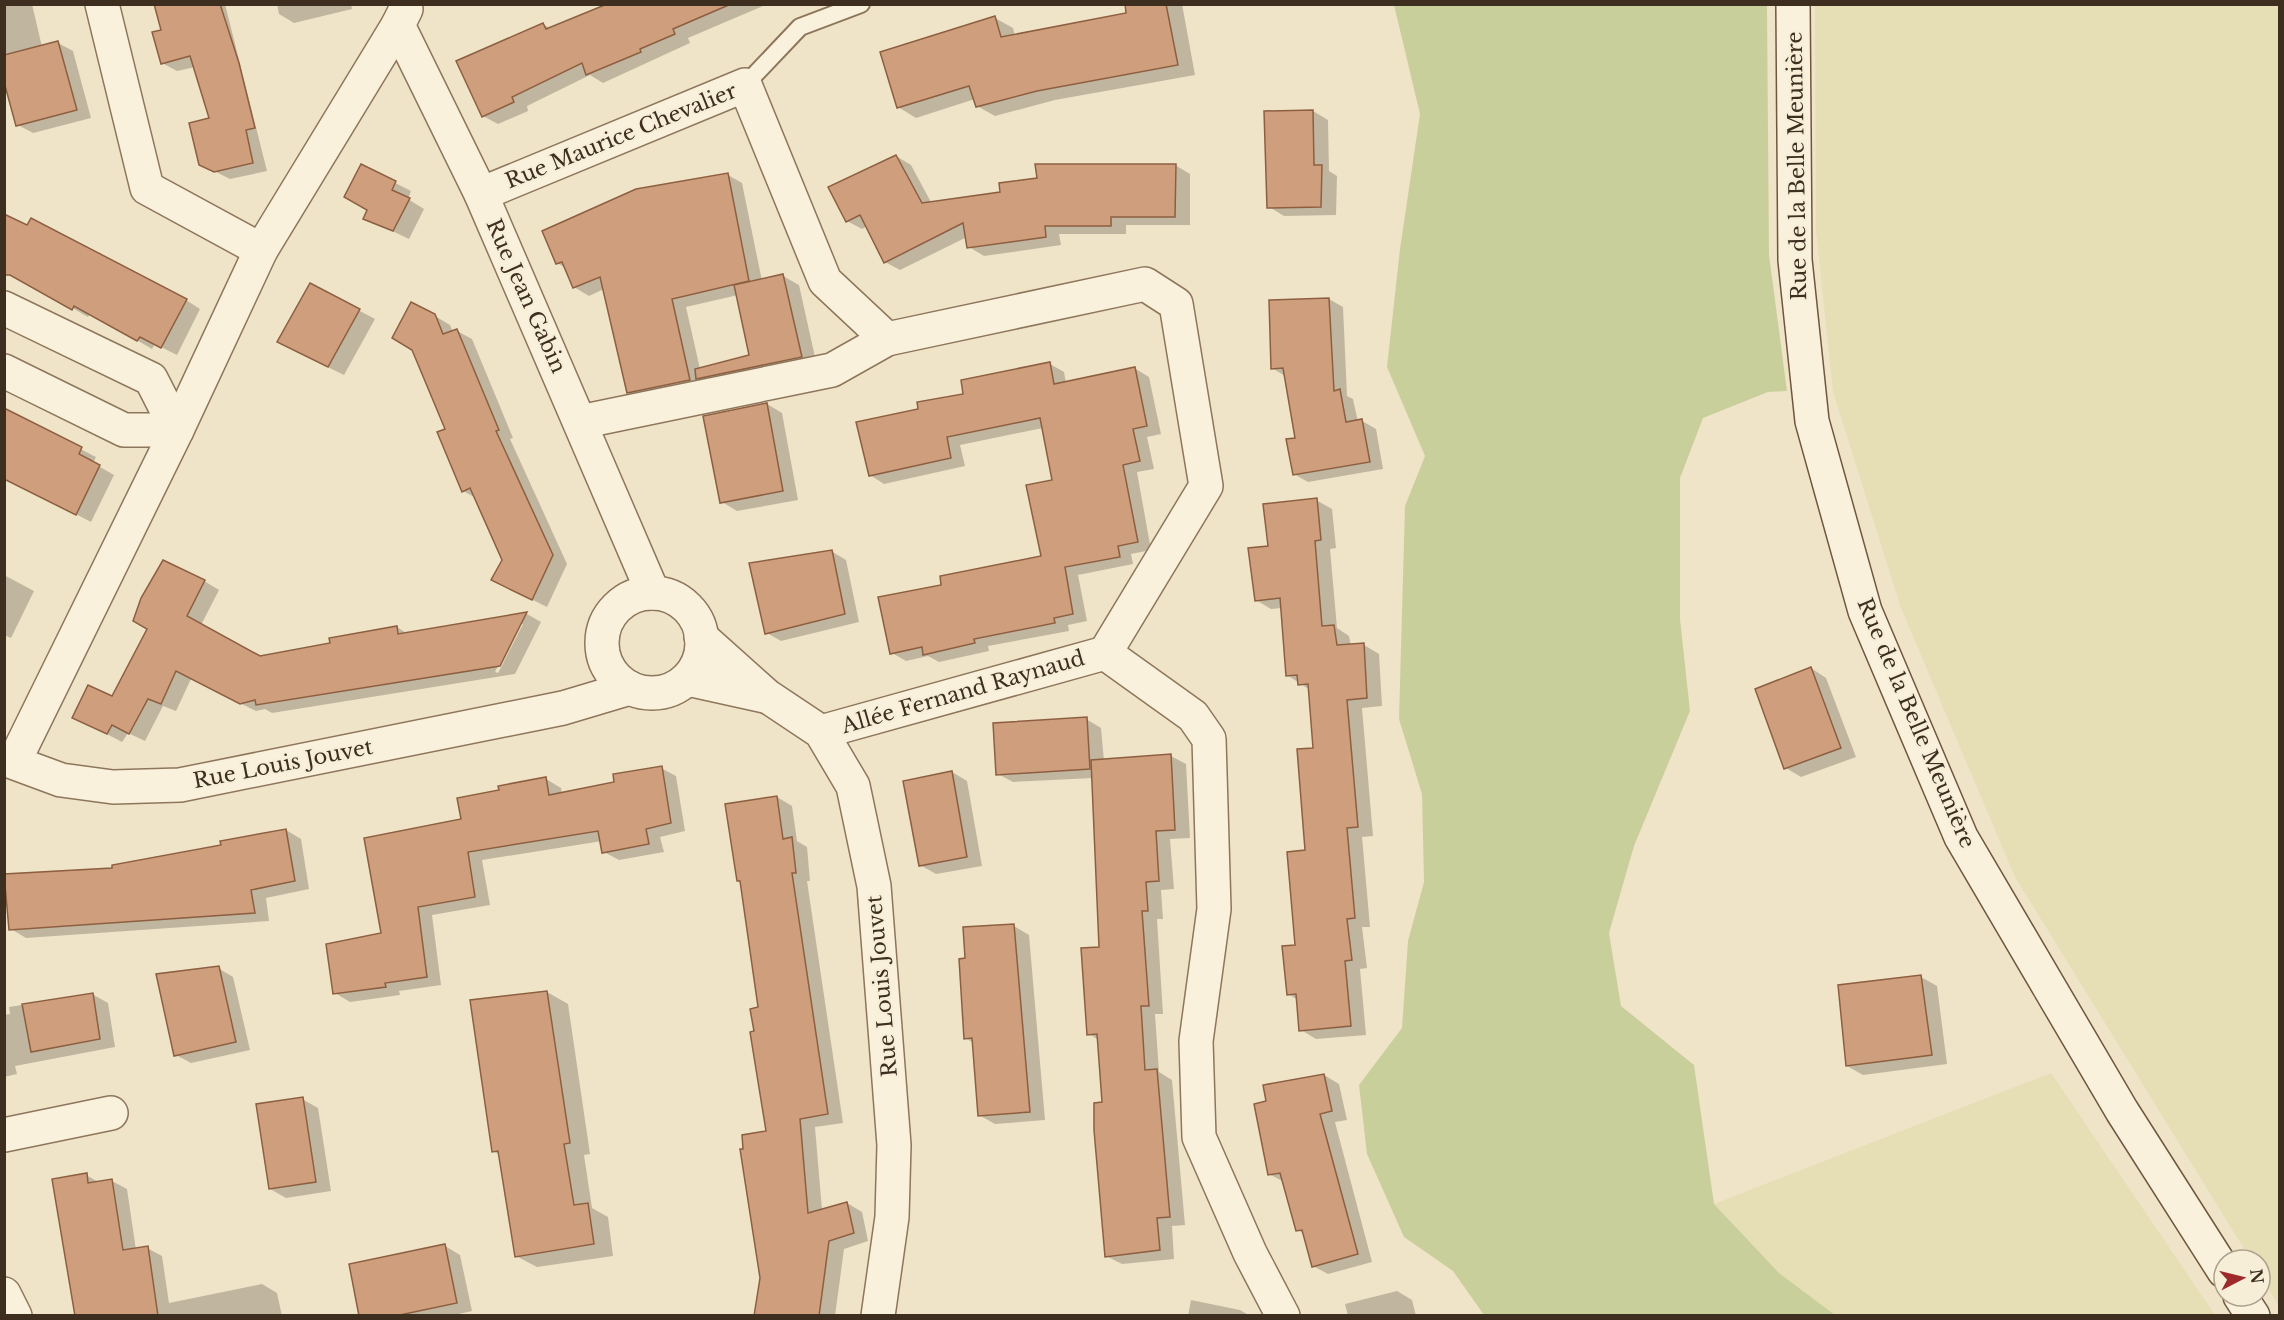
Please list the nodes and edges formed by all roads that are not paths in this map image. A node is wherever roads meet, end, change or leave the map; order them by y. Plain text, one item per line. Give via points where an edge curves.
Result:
1 (102, 4) edge
2 (861, 4) edge
3 (1793, 4) edge
4 (403, 15) edge
5 (745, 85) junction
6 (481, 194) junction
7 (261, 250) junction
8 (4, 308) edge
9 (887, 339) junction
10 (4, 371) edge
11 (580, 422) junction
12 (177, 430) junction
13 (653, 593) junction
14 (701, 637) junction
15 (1105, 653) junction
16 (619, 678) junction
17 (687, 679) junction
18 (767, 696) junction
19 (821, 732) junction
20 (9, 760) edge
21 (111, 1113) dead end
22 (4, 1135) edge
23 (2212, 1251) edge
24 (4, 1294) edge
25 (15, 1316) edge
26 (878, 1316) edge
27 (1282, 1316) edge

1 - 7 street via 147,188
2 - 5 lane via 800,27
3 - 23 street, Rue de la Belle Meunière via 1795,260 1812,421 1865,611 1960,837 2122,1111
4 - 6 street, Rue Jean Gabin
4 - 7 street
5 - 6 street, Rue Maurice Chevalier
5 - 9 street, Rue Maurice Chevalier via 825,281
6 - 11 street, Rue Jean Gabin
7 - 12 street
8 - 12 street via 151,379
9 - 11 street via 832,370
9 - 15 street via 1145,284 1176,304 1206,486
10 - 12 street via 124,430
11 - 13 street, Rue Jean Gabin
12 - 20 street
13 - 14 street via 673,598 690,611
13 - 16 street via 636,595 622,603 604,629 602,645
14 - 17 street via 701,653
14 - 18 street, Rue Louis Jouvet
15 - 19 street, Allée Fernand Raynaud
15 - 27 street via 1193,716 1209,739 1214,909 1196,1041 1199,1137
16 - 17 street via 644,693 659,693
16 - 20 street, Rue Louis Jouvet via 563,708 180,785 113,787 61,780
17 - 18 street, Rue Louis Jouvet
18 - 19 street, Rue Louis Jouvet
19 - 26 street, Rue Louis Jouvet via 853,786 874,886 894,1145 892,1216
21 - 22 street
24 - 25 street

